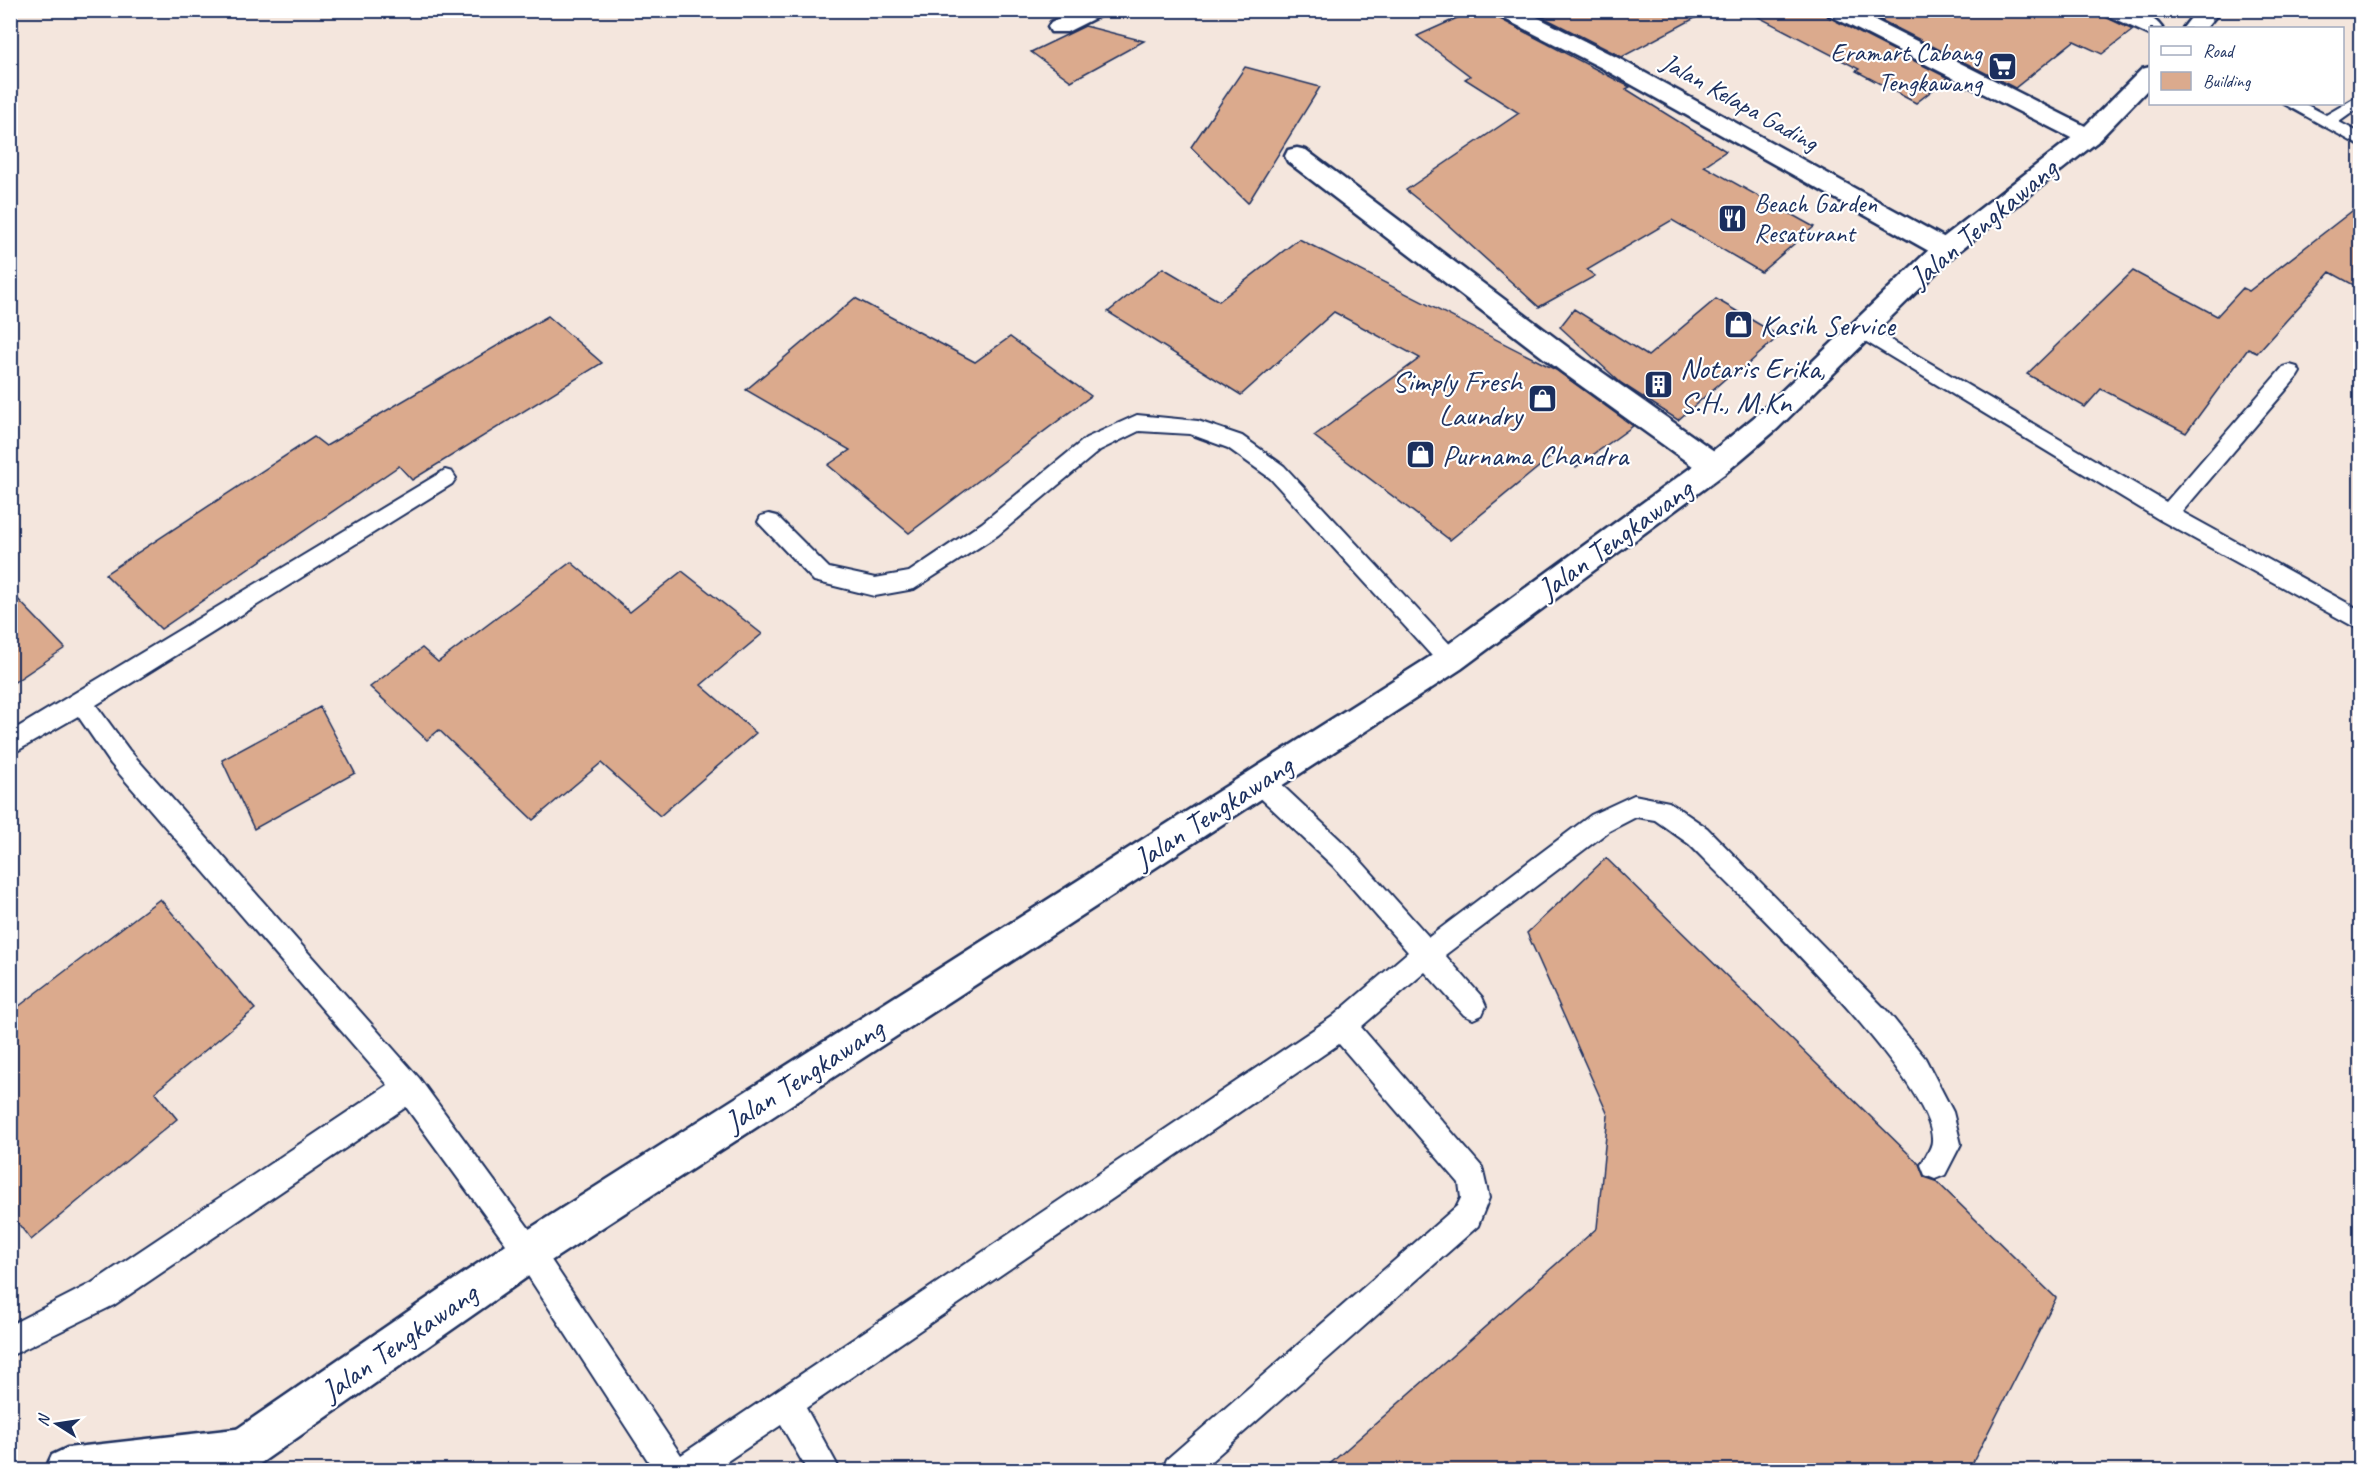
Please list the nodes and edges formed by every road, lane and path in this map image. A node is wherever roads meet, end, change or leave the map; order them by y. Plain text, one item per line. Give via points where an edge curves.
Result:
1 (1093, 10) edge
2 (1505, 10) edge
3 (1837, 10) edge
4 (2114, 10) edge
5 (2210, 10) edge
6 (1059, 27) dead end
7 (2149, 27) edge
8 (2195, 27) edge
9 (2149, 76) edge
10 (2361, 100) edge
11 (2295, 105) edge
12 (2327, 122) junction
13 (2088, 137) junction
14 (2361, 140) edge
15 (1297, 156) dead end
16 (1945, 249) junction
17 (1862, 330) junction
18 (2290, 372) dead end
19 (1714, 466) junction
20 (445, 478) dead end
21 (2168, 514) junction
22 (769, 522) dead end
23 (2361, 621) edge
24 (1450, 660) junction
25 (81, 702) junction
26 (10, 746) edge
27 (1261, 782) junction
28 (1425, 955) junction
29 (1473, 1006) dead end
30 (1342, 1026) junction
31 (410, 1088) junction
32 (1935, 1165) dead end
33 (529, 1252) junction
34 (10, 1341) edge
35 (786, 1402) junction
36 (230, 1464) edge
37 (67, 1470) edge
38 (672, 1470) edge
39 (687, 1470) edge
40 (824, 1470) edge
41 (1178, 1470) edge

1 - 6 street
2 - 16 street, Jalan Kelapa Gading via 1620,69
3 - 13 street
4 - 7 street
5 - 8 street
9 - 13 street, Jalan Tengkawang
10 - 12 lane
11 - 12 lane
12 - 14 lane
13 - 16 street, Jalan Tengkawang
15 - 19 street via 1572,365
16 - 17 street, Jalan Tengkawang
17 - 19 street, Jalan Tengkawang via 1767,422
17 - 21 lane
18 - 21 lane
19 - 24 street, Jalan Tengkawang
20 - 25 lane
21 - 23 lane
22 - 24 lane via 822,575 875,587 914,580 990,529 1093,444 1137,423 1191,426 1234,442 1277,472
24 - 27 street, Jalan Tengkawang
25 - 26 lane
25 - 31 lane via 120,757
27 - 28 lane via 1342,858
27 - 33 street, Jalan Tengkawang
28 - 29 lane
28 - 30 lane
28 - 32 lane via 1600,824 1634,806 1660,810 1698,836 1878,1021 1915,1068 1943,1122 1947,1144
30 - 35 lane
30 - 41 lane via 1472,1178 1475,1198 1468,1216
31 - 33 lane
31 - 34 lane via 104,1294
33 - 36 street, Jalan Tengkawang
33 - 38 lane
35 - 39 lane
35 - 40 lane
36 - 37 street

